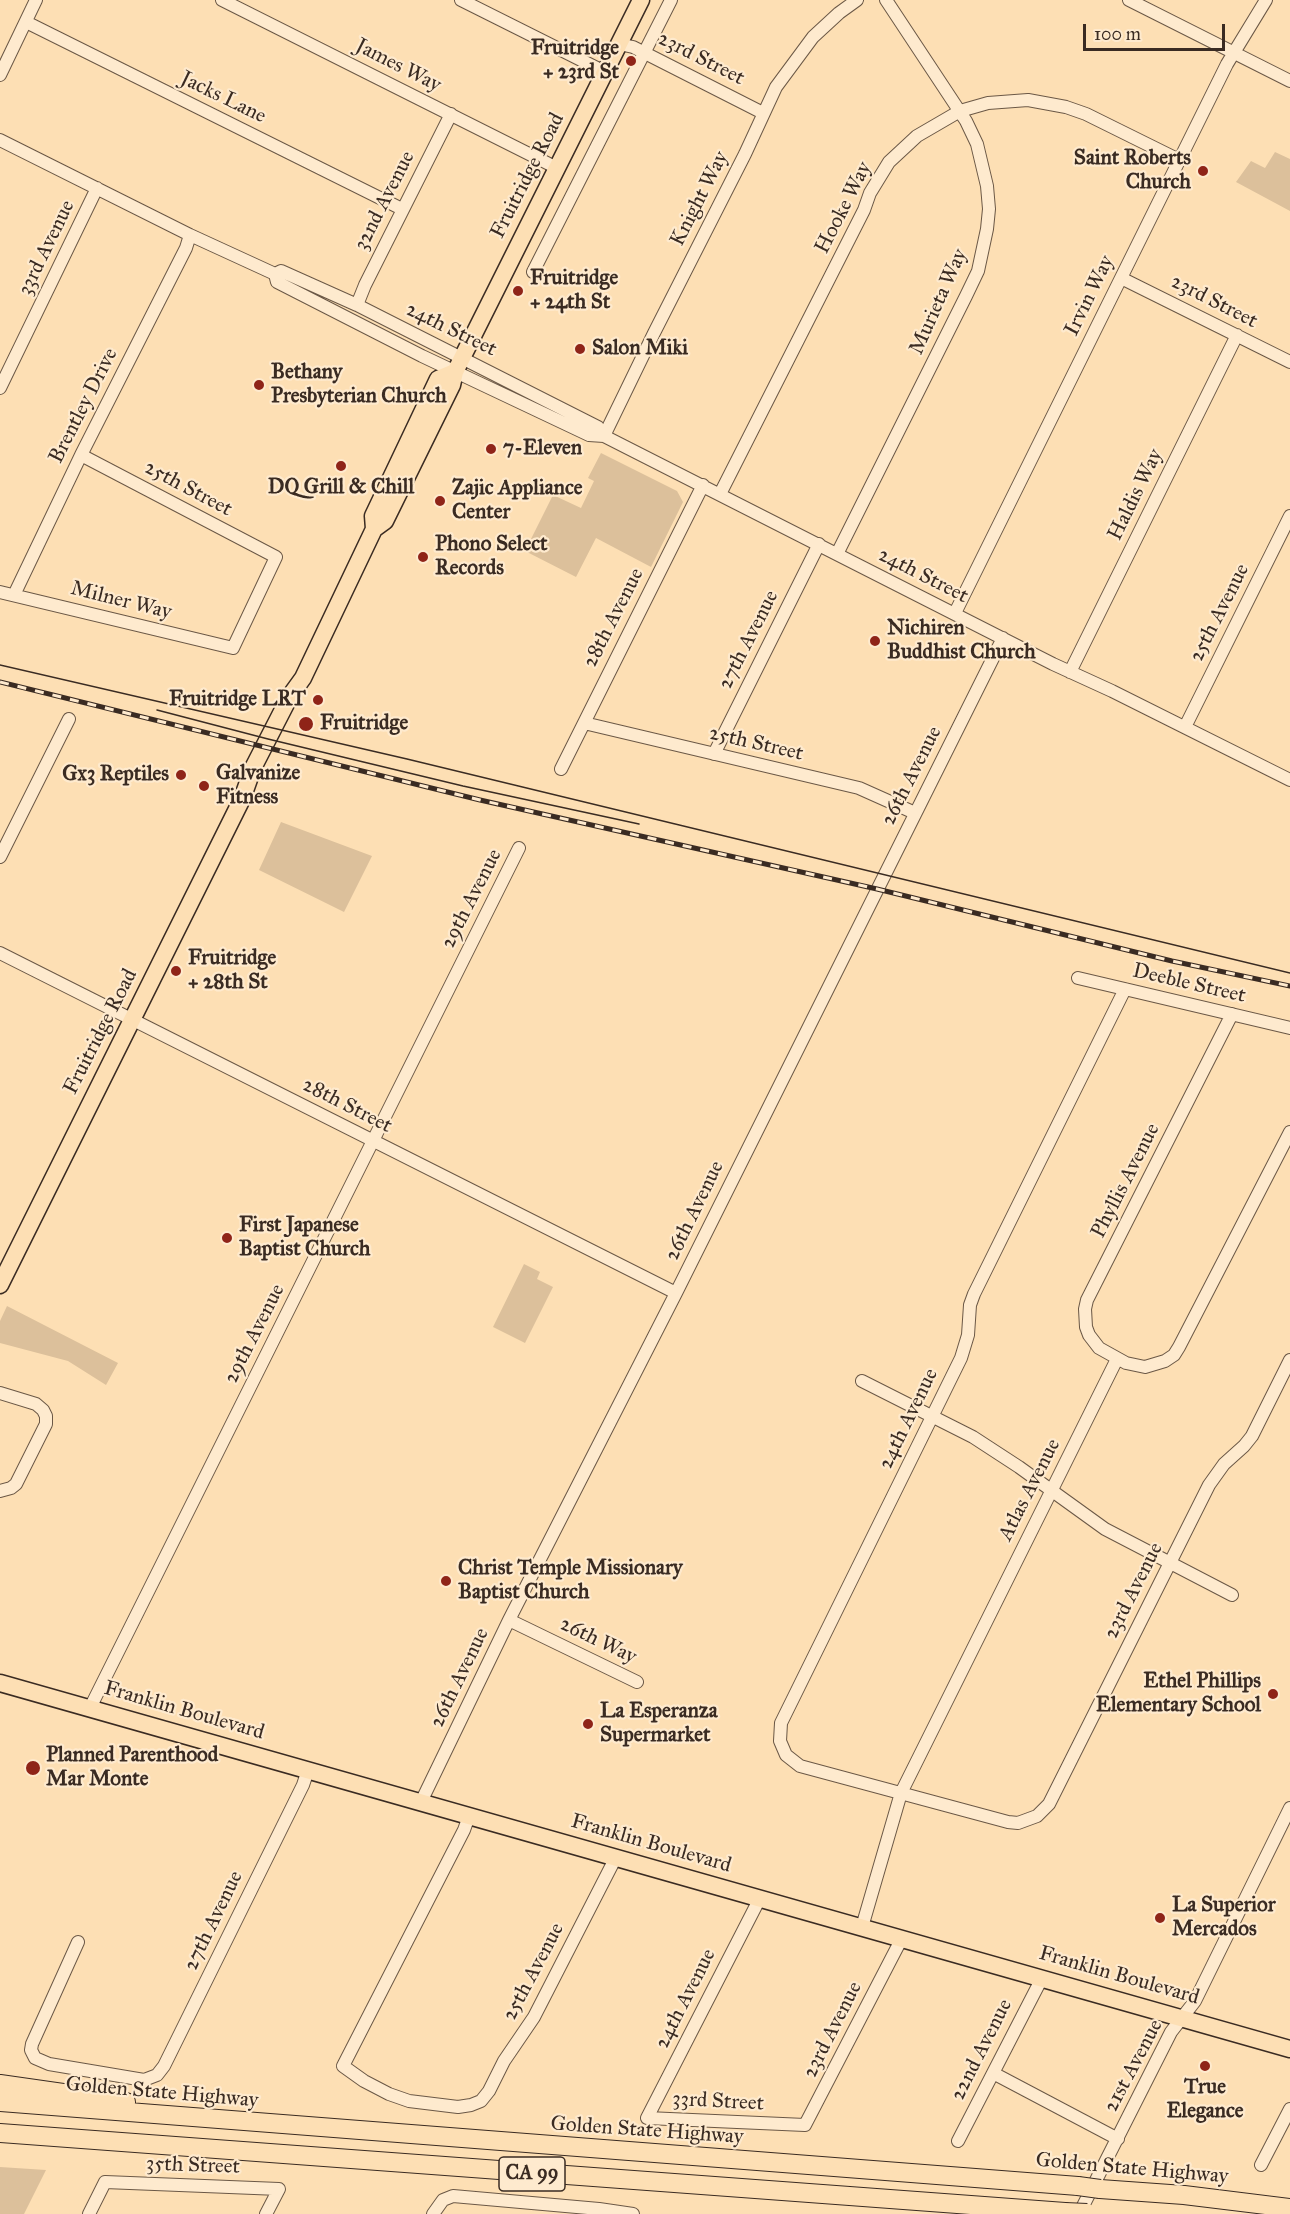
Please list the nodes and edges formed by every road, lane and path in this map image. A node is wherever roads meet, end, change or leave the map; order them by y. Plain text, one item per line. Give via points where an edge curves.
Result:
1 (36, 0) edge
2 (222, 0) edge
3 (461, 0) edge
4 (641, 0) edge
5 (671, 0) edge
6 (857, 0) edge
7 (886, 0) edge
8 (1128, 0) edge
9 (1266, 0) edge
10 (26, 22) junction
11 (619, 44) junction
12 (645, 52) junction
13 (1233, 53) junction
14 (605, 72) junction
15 (0, 75) edge
16 (1290, 81) edge
17 (960, 111) junction
18 (763, 113) junction
19 (451, 114) junction
20 (1, 143) edge
21 (1179, 160) junction
22 (557, 168) junction
23 (97, 188) junction
24 (402, 209) junction
25 (190, 235) junction
26 (533, 272) dead end
27 (275, 274) junction
28 (1121, 278) junction
29 (357, 305) junction
30 (1237, 335) junction
31 (1290, 362) edge
32 (459, 365) junction
33 (0, 388) edge
34 (604, 436) junction
35 (81, 455) junction
36 (703, 485) junction
37 (720, 494) junction
38 (1290, 516) edge
39 (819, 544) junction
40 (837, 554) junction
41 (0, 592) edge
42 (14, 595) junction
43 (955, 614) junction
44 (1003, 638) junction
45 (233, 648) joint
46 (1070, 672) junction
47 (69, 719) dead end
48 (584, 723) junction
49 (1185, 727) junction
50 (714, 754) junction
51 (561, 769) dead end
52 (1290, 780) edge
53 (915, 813) junction
54 (519, 848) dead end
55 (0, 857) edge
56 (0, 953) edge
57 (1078, 978) dead end
58 (1125, 989) junction
59 (1232, 1014) junction
60 (132, 1020) junction
61 (1290, 1028) edge
62 (1290, 1132) edge
63 (373, 1141) junction
64 (0, 1285) edge
65 (676, 1293) junction
66 (1117, 1359) junction
67 (1290, 1360) edge
68 (862, 1381) dead end
69 (0, 1393) edge
70 (932, 1416) junction
71 (0, 1491) edge
72 (1051, 1491) junction
73 (1169, 1564) junction
74 (1232, 1595) dead end
75 (509, 1620) junction
76 (637, 1682) dead end
77 (0, 1683) edge
78 (90, 1708) junction
79 (308, 1770) junction
80 (901, 1793) junction
81 (421, 1802) junction
82 (1290, 1808) edge
83 (469, 1816) junction
84 (616, 1857) junction
85 (760, 1898) junction
86 (862, 1927) junction
87 (902, 1938) junction
88 (78, 1942) dead end
89 (1042, 1978) junction
90 (1183, 2018) junction
91 (1290, 2049) edge
92 (993, 2073) junction
93 (0, 2084) edge
94 (0, 2102) edge
95 (1290, 2109) edge
96 (647, 2118) joint
97 (231, 2121) junction
98 (788, 2125) joint
99 (0, 2133) edge
100 (1118, 2139) junction
101 (95, 2141) junction
102 (958, 2141) dead end
103 (0, 2142) edge
104 (1262, 2165) dead end
105 (1290, 2208) edge
106 (598, 2211) edge
107 (1082, 2213) edge
108 (89, 2214) edge
109 (266, 2214) edge
110 (432, 2214) edge
111 (633, 2214) edge

1 - 10 street
2 - 19 street, James Way
3 - 14 street
4 - 11 main road, Fruitridge Road
5 - 12 street
6 - 18 street, Knight Way via 804,47
7 - 17 street, Murieta Way
8 - 13 street
9 - 13 street, Irvin Way
10 - 15 street
10 - 24 street, Jacks Lane
11 - 12 street, 23rd Street
11 - 14 main road, Fruitridge Road
12 - 18 street, 23rd Street
12 - 26 street
13 - 16 street
13 - 21 street, Irvin Way
14 - 22 main road, Fruitridge Road
17 - 21 street, Hooke Way via 1008,101 1066,107
17 - 37 street, Hooke Way via 916,136 878,179
17 - 40 street, Murieta Way via 977,144 987,186 989,209 983,252 966,296
18 - 34 street, Knight Way
19 - 22 street, James Way
19 - 24 street, 32nd Avenue
20 - 23 street, 24th Street
21 - 28 street, Irvin Way
22 - 32 main road, Fruitridge Road
23 - 25 street, 24th Street
23 - 33 street, 33rd Avenue
24 - 29 street, 32nd Avenue
25 - 27 street, 24th Street
25 - 35 street, Brentley Drive
27 - 29 street, 24th Street via 281,271
27 - 32 street, 24th Street via 277,282
28 - 30 street, 23rd Street
28 - 43 street, Irvin Way
29 - 32 street, 24th Street
30 - 31 street, 23rd Street
30 - 46 street, Haldis Way
32 - 34 street, 24th Street via 589,435
32 - 60 main road, Fruitridge Road via 438,379 373,516 374,530 303,678 253,768 242,799
34 - 36 street, 24th Street
35 - 42 street, Brentley Drive
35 - 45 street, 25th Street via 276,557
36 - 37 street, 24th Street
36 - 48 street, 28th Avenue
37 - 39 street, 24th Street
38 - 49 street, 25th Avenue
39 - 40 street, 24th Street
39 - 50 street, 27th Avenue
40 - 43 street, 24th Street
41 - 42 street, Milner Way
42 - 45 street, Milner Way
43 - 44 street, 24th Street
44 - 46 street, 24th Street
44 - 53 street, 26th Avenue
46 - 49 street, 24th Street
47 - 55 street
48 - 50 street, 25th Street
48 - 51 street, 28th Avenue
49 - 52 street, 24th Street
50 - 53 street, 25th Street via 859,788
53 - 65 street, 26th Avenue
54 - 63 street, 29th Avenue
56 - 60 street, 28th Street
57 - 58 street, Deeble Street
58 - 59 street, Deeble Street
58 - 70 street, 24th Avenue via 974,1294 965,1348
59 - 61 street, Deeble Street
59 - 66 street, Phyllis Avenue via 1087,1300 1084,1318 1089,1335 1099,1348
60 - 63 street, 28th Street
60 - 64 main road, Fruitridge Road
62 - 66 street via 1179,1347 1165,1362 1154,1366 1134,1366
63 - 65 street, 28th Street
63 - 78 street, 29th Avenue
65 - 75 street, 26th Avenue
66 - 72 street, Atlas Avenue
67 - 73 street, 23rd Avenue via 1252,1436 1215,1475
68 - 70 street
69 - 71 street via 36,1404 46,1416 46,1424 16,1484
70 - 72 street via 996,1452
70 - 80 street, 24th Avenue via 780,1723 779,1733 786,1755 800,1766
72 - 73 street via 1105,1529
72 - 80 street, Atlas Avenue
73 - 74 street
73 - 80 street, 23rd Avenue via 1044,1810 1029,1820 1008,1822
75 - 76 street, 26th Way
75 - 81 street, 26th Avenue
77 - 78 main road, Franklin Boulevard
78 - 79 main road, Franklin Boulevard
79 - 81 main road, Franklin Boulevard
79 - 88 street, 27th Avenue via 157,2075 144,2080 49,2064 35,2058 32,2044
80 - 86 street, Atlas Avenue
81 - 83 main road, Franklin Boulevard
82 - 90 street, 21st Avenue
83 - 84 main road, Franklin Boulevard
83 - 84 street, 25th Avenue via 343,2066 364,2081 409,2101 458,2107 481,2101 534,2017
84 - 85 main road, Franklin Boulevard
85 - 86 main road, Franklin Boulevard
85 - 96 street, 24th Avenue
86 - 87 main road, Franklin Boulevard
87 - 89 main road, Franklin Boulevard
87 - 98 street, 23rd Avenue via 805,2125
89 - 90 main road, Franklin Boulevard
89 - 92 street, 22nd Avenue
90 - 91 main road, Franklin Boulevard
90 - 100 street, 21st Avenue via 1171,2032
92 - 100 street
92 - 102 street, 22nd Avenue
93 - 97 highway
94 - 97 highway, Golden State Highway / CA 99
95 - 104 street
96 - 98 street, 33rd Street
97 - 105 highway, Golden State Highway / CA 99, bridge via 1078,2186
99 - 101 highway, CA 99
100 - 107 street, 21st Avenue
101 - 103 highway
101 - 107 highway, CA 99
106 - 110 street via 453,2196 443,2200
106 - 111 street
108 - 109 street, 35th Street via 105,2182 279,2189

